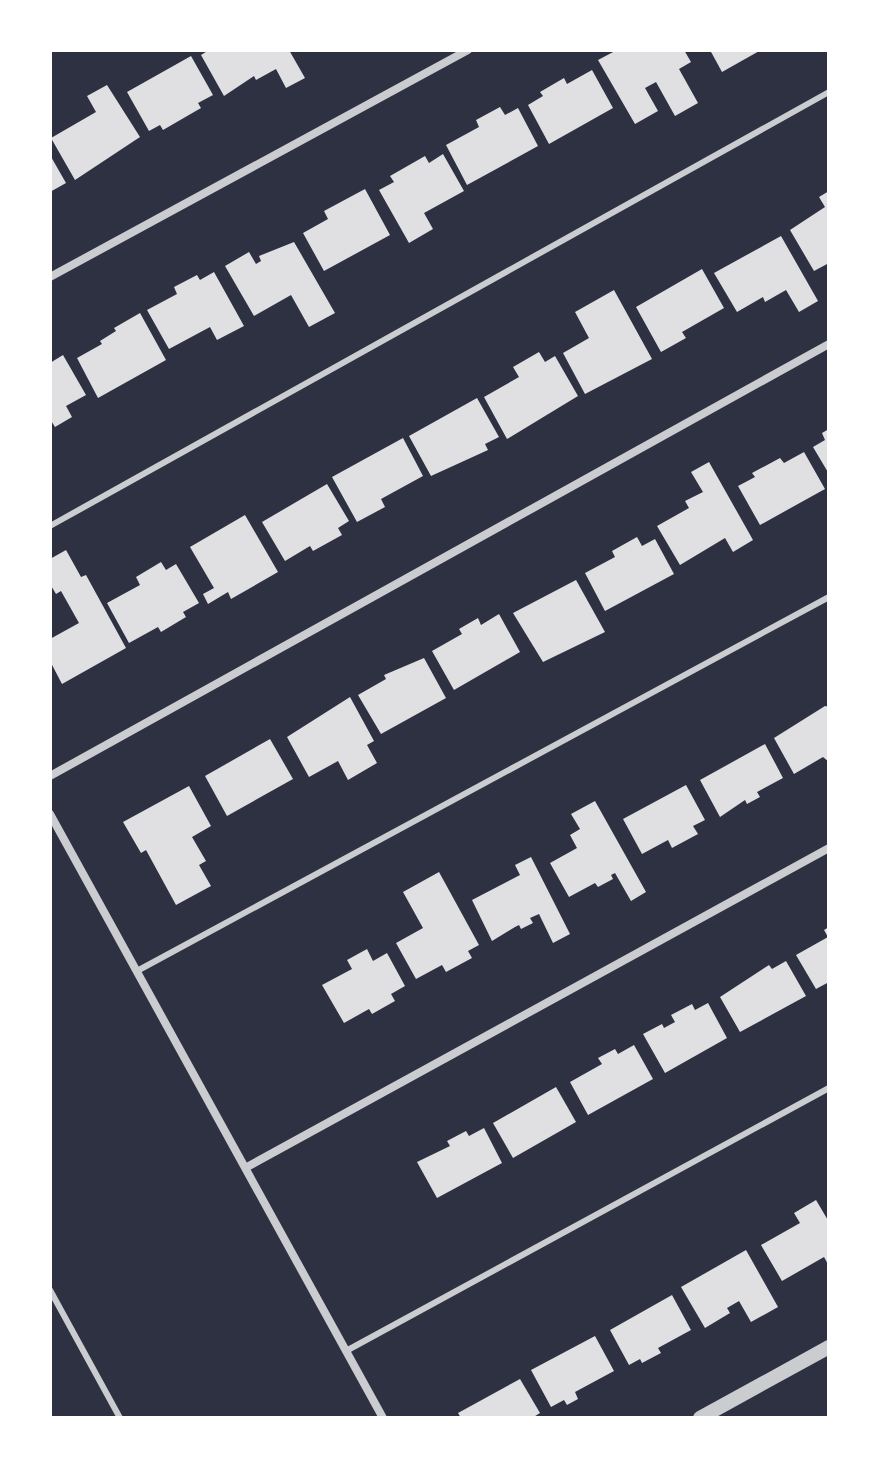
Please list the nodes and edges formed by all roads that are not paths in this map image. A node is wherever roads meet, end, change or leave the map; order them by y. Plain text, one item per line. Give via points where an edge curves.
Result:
1 (468, 50) edge
2 (829, 92) edge
3 (50, 277) edge
4 (829, 344) edge
5 (50, 526) edge
6 (829, 597) edge
7 (50, 776) edge
8 (50, 814) edge
9 (829, 848) edge
10 (137, 971) junction
11 (829, 1088) edge
12 (247, 1167) junction
13 (50, 1290) edge
14 (829, 1347) edge
15 (346, 1351) junction
16 (120, 1418) edge
17 (383, 1418) edge
18 (700, 1418) edge

1 - 3 street
2 - 5 lane
4 - 7 street
6 - 10 lane
8 - 10 street
9 - 12 street
10 - 12 street
11 - 15 lane
12 - 15 street
13 - 16 lane
14 - 18 street
15 - 17 street

